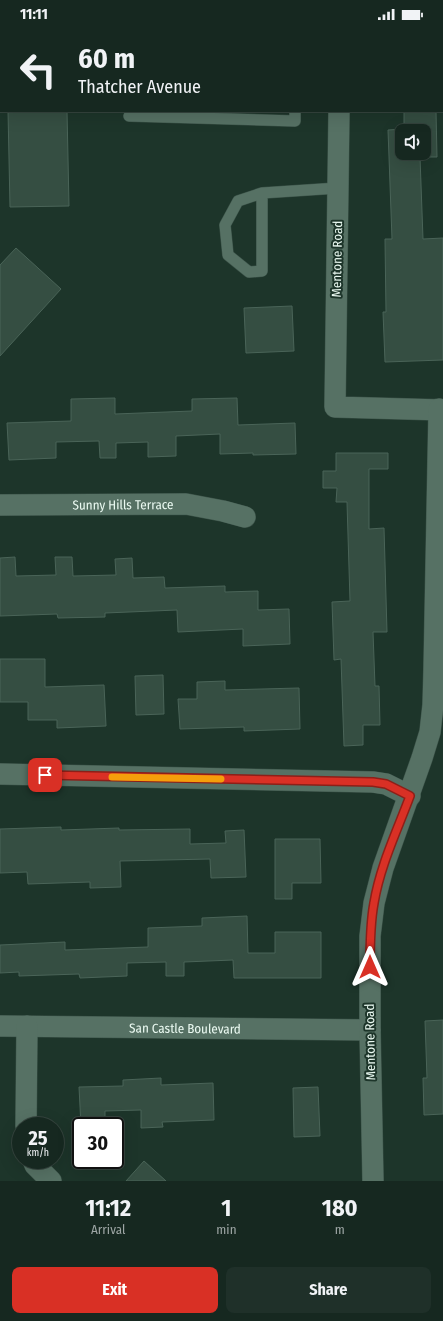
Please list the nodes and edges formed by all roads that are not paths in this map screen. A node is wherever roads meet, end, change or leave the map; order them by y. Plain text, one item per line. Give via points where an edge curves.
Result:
1 (295, 112) edge
2 (339, 112) edge
3 (129, 116) dead end
4 (338, 188) junction
5 (262, 193) junction
6 (441, 410) edge
7 (0, 504) edge
8 (245, 517) dead end
9 (0, 774) edge
10 (410, 796) junction
11 (0, 1026) edge
12 (27, 1026) junction
13 (370, 1030) junction
14 (26, 1117) edge
15 (39, 1169) edge
16 (51, 1181) edge
17 (373, 1181) edge

1 - 3 lane via 295,121
2 - 4 street, Mentone Road
4 - 5 lane
4 - 6 street, Mentone Road via 335,407
5 - 5 lane via 238,201 225,225 228,255 249,272 262,271
6 - 10 street, Mentone Road via 433,705 430,732
7 - 8 street, Sunny Hills Terrace via 186,504
9 - 10 street via 373,782 386,784
10 - 13 street, Mentone Road via 383,868 374,903 370,936
11 - 12 street, San Castle Boulevard
12 - 13 street, San Castle Boulevard
12 - 14 street
13 - 17 street, Mentone Road
15 - 16 street

